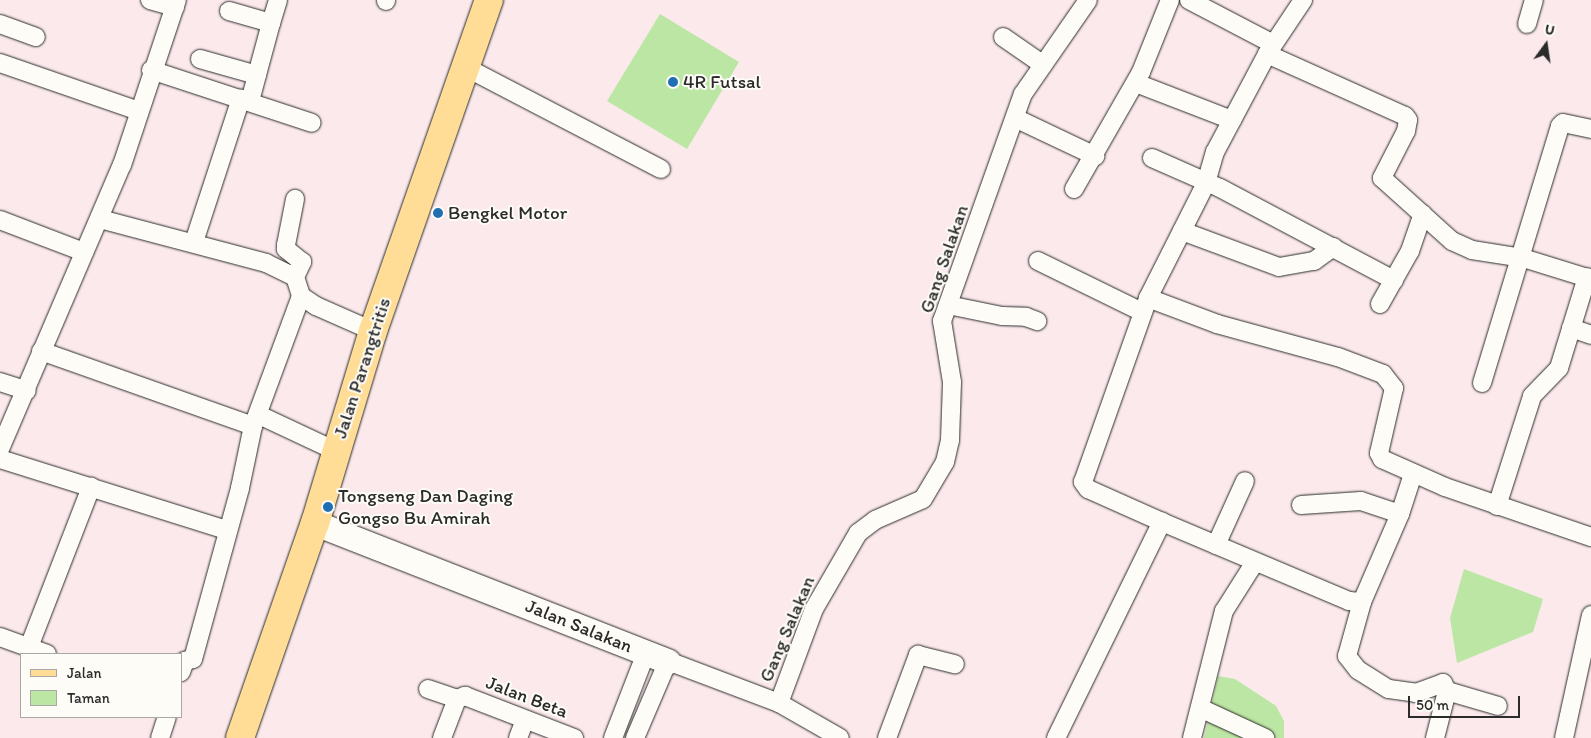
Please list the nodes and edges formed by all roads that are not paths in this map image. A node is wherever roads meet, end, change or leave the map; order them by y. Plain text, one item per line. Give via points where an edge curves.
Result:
1 (150, 0) edge
2 (278, 0) edge
3 (489, 0) edge
4 (1088, 0) edge
5 (1170, 0) edge
6 (1189, 0) edge
7 (1534, 0) edge
8 (1299, 1) edge
9 (176, 4) edge
10 (229, 11) dead end
11 (272, 23) junction
12 (0, 24) edge
13 (1527, 24) dead end
14 (36, 37) dead end
15 (1003, 37) dead end
16 (1270, 49) junction
17 (200, 59) dead end
18 (0, 63) edge
19 (1042, 64) junction
20 (465, 67) junction
21 (151, 70) junction
22 (257, 75) junction
23 (1136, 82) junction
24 (245, 100) junction
25 (139, 111) junction
26 (1015, 118) junction
27 (1232, 120) junction
28 (312, 123) dead end
29 (1591, 129) edge
30 (1094, 156) junction
31 (1152, 158) dead end
32 (662, 169) dead end
33 (1206, 183) junction
34 (1074, 189) dead end
35 (295, 199) dead end
36 (1423, 214) junction
37 (100, 219) junction
38 (0, 220) edge
39 (1182, 231) junction
40 (194, 242) junction
41 (1333, 247) junction
42 (84, 252) junction
43 (1523, 258) junction
44 (1038, 261) dead end
45 (295, 277) junction
46 (1589, 278) edge
47 (1394, 280) junction
48 (301, 296) junction
49 (1380, 304) dead end
50 (948, 305) junction
51 (1145, 305) junction
52 (1036, 321) dead end
53 (1571, 328) junction
54 (373, 331) junction
55 (1591, 335) edge
56 (41, 351) junction
57 (0, 382) edge
58 (1482, 383) dead end
59 (27, 391) junction
60 (256, 420) junction
61 (0, 449) edge
62 (336, 451) junction
63 (0, 459) edge
64 (1413, 474) junction
65 (1245, 481) dead end
66 (91, 488) junction
67 (1301, 505) dead end
68 (1497, 506) junction
69 (1400, 514) junction
70 (1162, 522) junction
71 (315, 523) junction
72 (226, 530) junction
73 (1591, 537) edge
74 (1216, 545) junction
75 (1255, 562) junction
76 (1362, 602) junction
77 (1591, 615) edge
78 (0, 637) edge
79 (29, 647) junction
80 (44, 653) edge
81 (657, 657) junction
82 (955, 664) dead end
83 (182, 669) edge
84 (428, 689) dead end
85 (1447, 691) junction
86 (457, 699) junction
87 (779, 703) junction
88 (1498, 706) dead end
89 (1200, 708) junction
90 (167, 718) edge
91 (525, 720) junction
92 (160, 738) edge
93 (240, 738) edge
94 (442, 738) edge
95 (518, 738) edge
96 (574, 738) edge
97 (613, 738) edge
98 (635, 738) edge
99 (840, 738) edge
100 (887, 738) edge
101 (1056, 738) edge
102 (1192, 738) edge
103 (1265, 738) edge
104 (1435, 738) edge
105 (1564, 738) edge

1 - 9 street
2 - 11 street
3 - 20 main road, Jalan Parangtritis
4 - 19 street, Gang Salakan
5 - 23 street
6 - 16 street
7 - 13 street
8 - 16 street
9 - 21 street
10 - 11 street
11 - 22 street
12 - 14 street
15 - 19 street
16 - 27 street
16 - 36 street via 1405,116 1408,120 1406,131 1382,178
17 - 22 street
18 - 25 street
19 - 26 street, Gang Salakan via 1023,94
20 - 32 street
20 - 54 main road, Jalan Parangtritis
21 - 24 street
21 - 25 street
22 - 24 street
23 - 27 street
23 - 30 street
24 - 28 street
24 - 40 street
25 - 37 street
26 - 30 street
26 - 50 street, Gang Salakan
27 - 33 street via 1215,152
29 - 43 street via 1563,123 1560,126
30 - 34 street via 1084,167
31 - 33 street
33 - 39 street
33 - 41 street
35 - 45 street via 286,245 286,249 302,262
36 - 43 street via 1462,246
36 - 47 street via 1410,251
37 - 40 street
37 - 42 street
38 - 42 street
39 - 41 street via 1279,267 1314,262
39 - 51 street
40 - 45 street via 266,263
41 - 47 street
42 - 56 street
43 - 46 street
43 - 58 street
44 - 51 street
45 - 48 street
46 - 53 street
47 - 49 street
48 - 54 street
48 - 60 street
50 - 52 street via 1002,316 1019,315
50 - 87 street, Gang Salakan via 942,329 952,382 950,440 945,462 923,499 875,520 858,533 814,609
51 - 64 street via 1338,358 1383,374 1394,388 1379,453 1382,459
51 - 70 street via 1083,482 1088,489
53 - 55 street
53 - 68 street via 1559,368 1532,396
54 - 62 main road, Jalan Parangtritis
56 - 59 street
56 - 60 street
57 - 59 street
59 - 61 street
60 - 62 street
60 - 72 street
62 - 71 main road, Jalan Parangtritis
63 - 66 street
64 - 68 street
64 - 69 street
65 - 74 street
66 - 72 street
66 - 79 street
67 - 69 street via 1361,501
68 - 73 street
69 - 76 street
70 - 74 street
70 - 101 street
71 - 81 street, Jalan Salakan
71 - 93 main road, Jalan Parangtritis
72 - 83 street via 193,660 185,661
74 - 75 street
75 - 76 street via 1349,602
75 - 89 street via 1224,612
76 - 85 street via 1347,656 1350,663 1389,690 1416,693 1440,682
77 - 105 street
78 - 79 street
79 - 80 street
81 - 87 street, Jalan Salakan
81 - 97 street
81 - 98 street
82 - 100 street via 918,655
84 - 86 street
85 - 88 street
85 - 104 street
86 - 91 street, Jalan Beta via 469,697
86 - 94 street, Jalan Beta
87 - 99 street, Jalan Salakan
89 - 102 street
89 - 103 street
90 - 92 street
91 - 95 street
91 - 96 street, Jalan Beta

